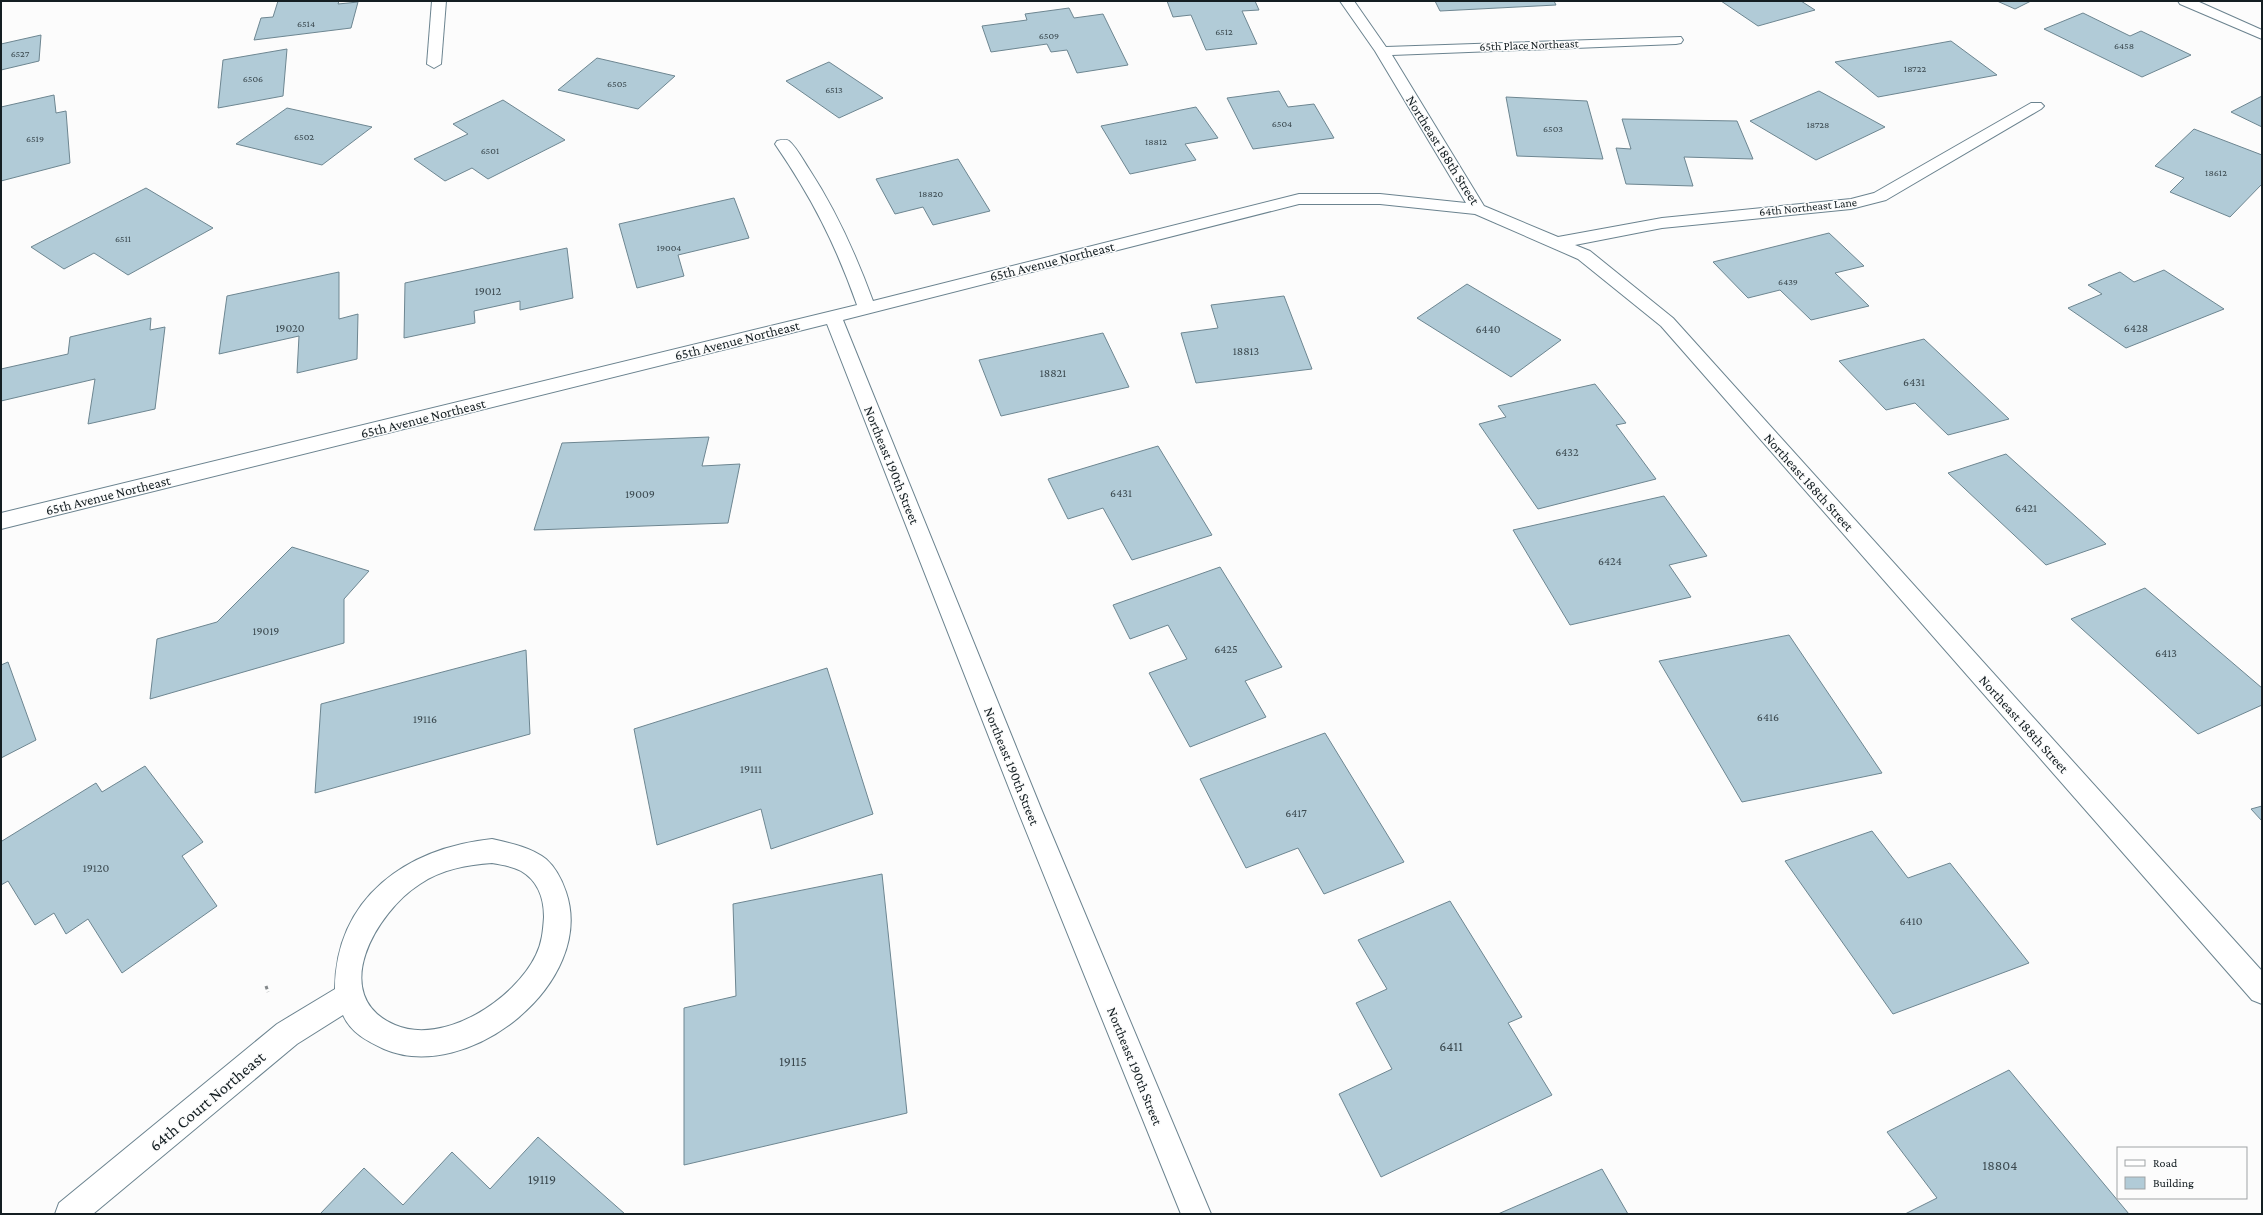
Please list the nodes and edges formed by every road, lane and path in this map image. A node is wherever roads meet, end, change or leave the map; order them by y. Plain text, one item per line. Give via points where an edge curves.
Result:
1 (440, 1) edge
2 (1347, 1) edge
3 (2185, 1) edge
4 (2262, 36) edge
5 (1676, 40) dead end
6 (1382, 51) junction
7 (434, 64) dead end
8 (2036, 106) dead end
9 (783, 144) dead end
10 (1478, 209) junction
11 (1556, 243) junction
12 (867, 308) junction
13 (833, 317) junction
14 (1, 521) edge
15 (2262, 992) edge
16 (349, 996) junction
17 (70, 1214) edge
18 (1196, 1214) edge

1 - 7 street
2 - 6 street, Northeast 188th Street
3 - 4 street
5 - 6 street, 65th Place Northeast
6 - 10 street, Northeast 188th Street
8 - 11 street, 64th Northeast Lane via 1880,198 1851,204 1662,223
9 - 12 street via 804,169 852,265
10 - 11 street, Northeast 188th Street
10 - 12 street, 65th Avenue Northeast via 1380,199 1299,199
11 - 15 street, Northeast 188th Street via 1584,255 1667,322
12 - 13 street, 65th Avenue Northeast
13 - 14 street, 65th Avenue Northeast
13 - 18 street, Northeast 190th Street via 1030,811
16 - 16 street via 360,1020 382,1037 412,1045 446,1042 481,1029 511,1008 536,980 552,950 558,920 554,894 541,871 520,857 492,851 462,853 431,864 401,882 375,908 356,937 348,967
16 - 17 street, 64th Court Northeast via 287,1034

